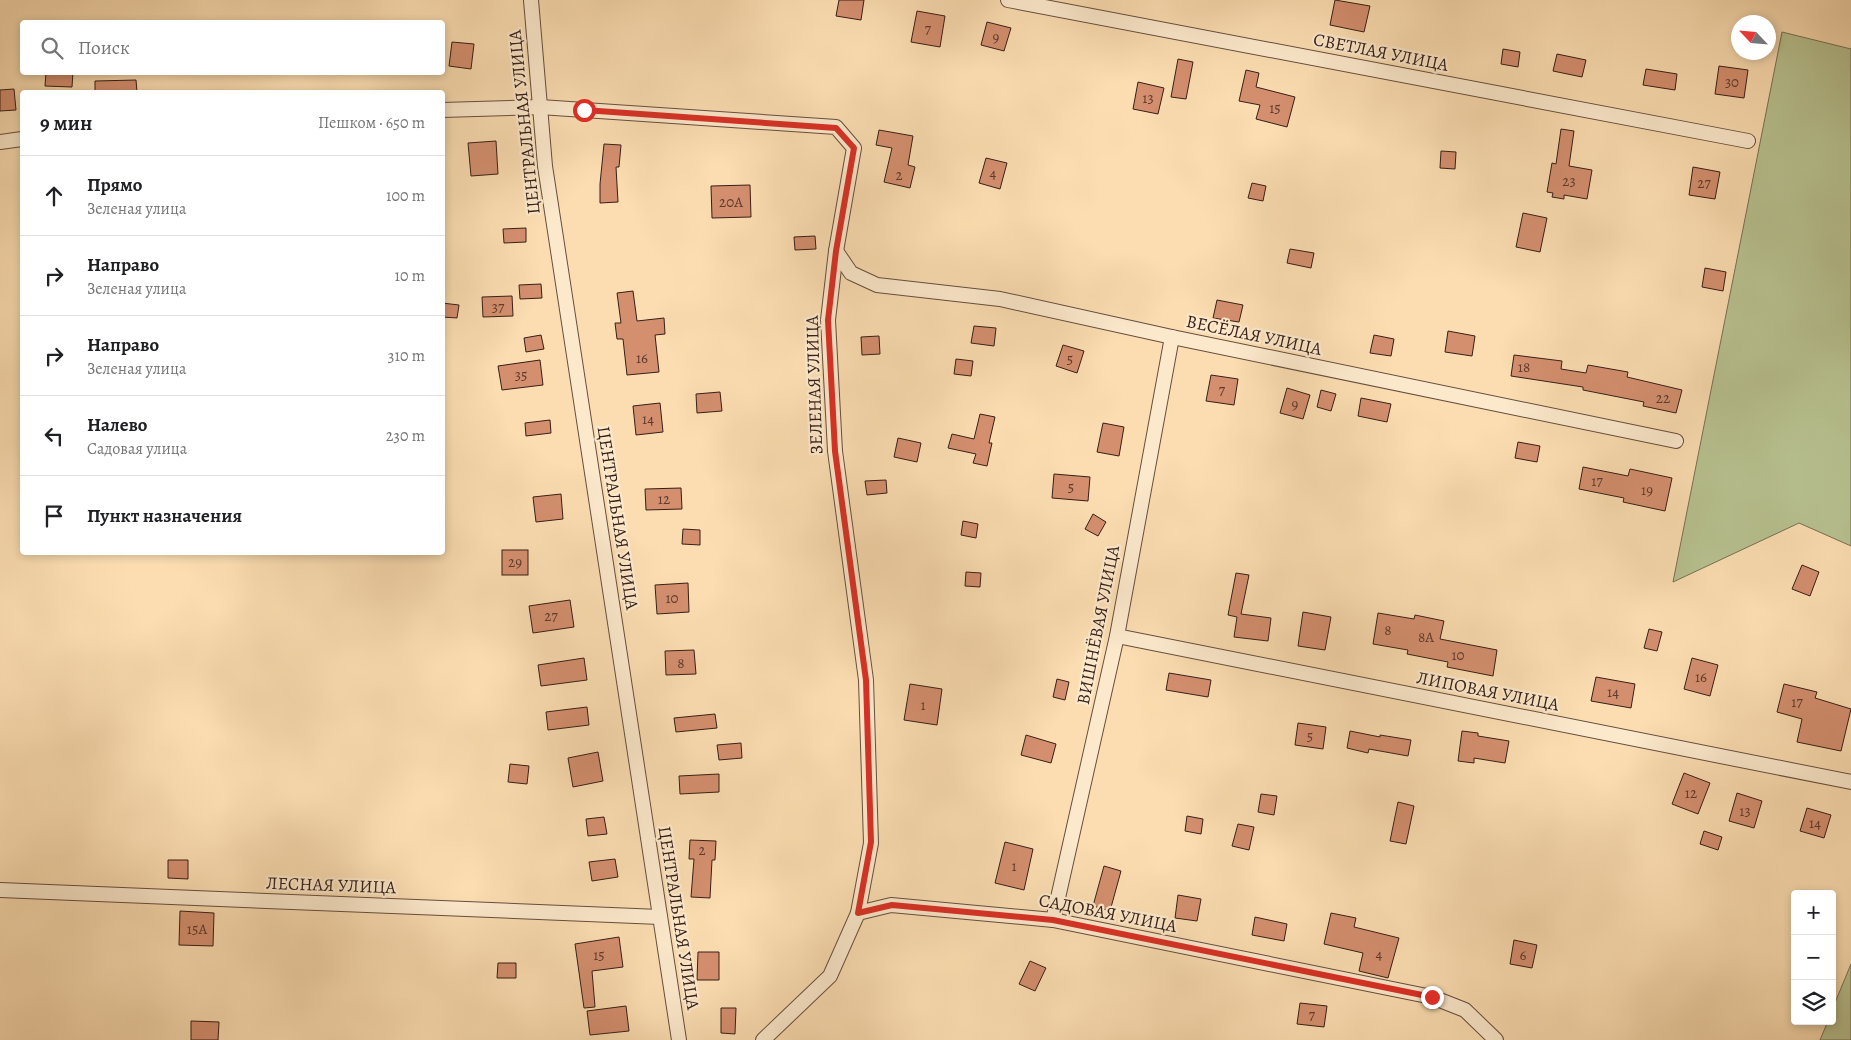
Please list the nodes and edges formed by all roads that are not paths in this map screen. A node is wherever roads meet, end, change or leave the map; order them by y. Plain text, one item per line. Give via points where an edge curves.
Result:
1 (531, 0) edge
2 (1008, 0) edge
3 (540, 107) junction
4 (445, 110) edge
5 (20, 139) edge
6 (1748, 141) dead end
7 (0, 142) edge
8 (836, 251) junction
9 (1172, 337) junction
10 (1676, 441) dead end
11 (1117, 636) junction
12 (1851, 782) edge
13 (0, 890) edge
14 (858, 913) junction
15 (660, 917) junction
16 (1053, 920) junction
17 (679, 1040) edge
18 (763, 1040) edge
19 (1496, 1040) edge

1 - 3 street, ЦЕНТРАЛЬНАЯ УЛИЦА
2 - 6 street, СВЕТЛАЯ УЛИЦА
3 - 4 street
3 - 8 street, ЗЕЛЕНАЯ УЛИЦА via 836,128 854,148
3 - 15 street, ЦЕНТРАЛЬНАЯ УЛИЦА via 545,166
5 - 7 street
8 - 9 street, ВЕСЁЛАЯ УЛИЦА via 851,273 877,285 1000,299
8 - 14 street, ЗЕЛЕНАЯ УЛИЦА via 828,320 835,451 866,680 869,756 871,842
9 - 10 street, ВЕСЁЛАЯ УЛИЦА
9 - 11 street, ВИШНЁВАЯ УЛИЦА
11 - 12 street, ЛИПОВАЯ УЛИЦА
11 - 16 street, ВИШНЁВАЯ УЛИЦА
13 - 15 street, ЛЕСНАЯ УЛИЦА
14 - 16 street, САДОВАЯ УЛИЦА via 892,905
14 - 18 street via 830,976
15 - 17 street, ЦЕНТРАЛЬНАЯ УЛИЦА
16 - 19 street, САДОВАЯ УЛИЦА via 1432,997 1464,1010

